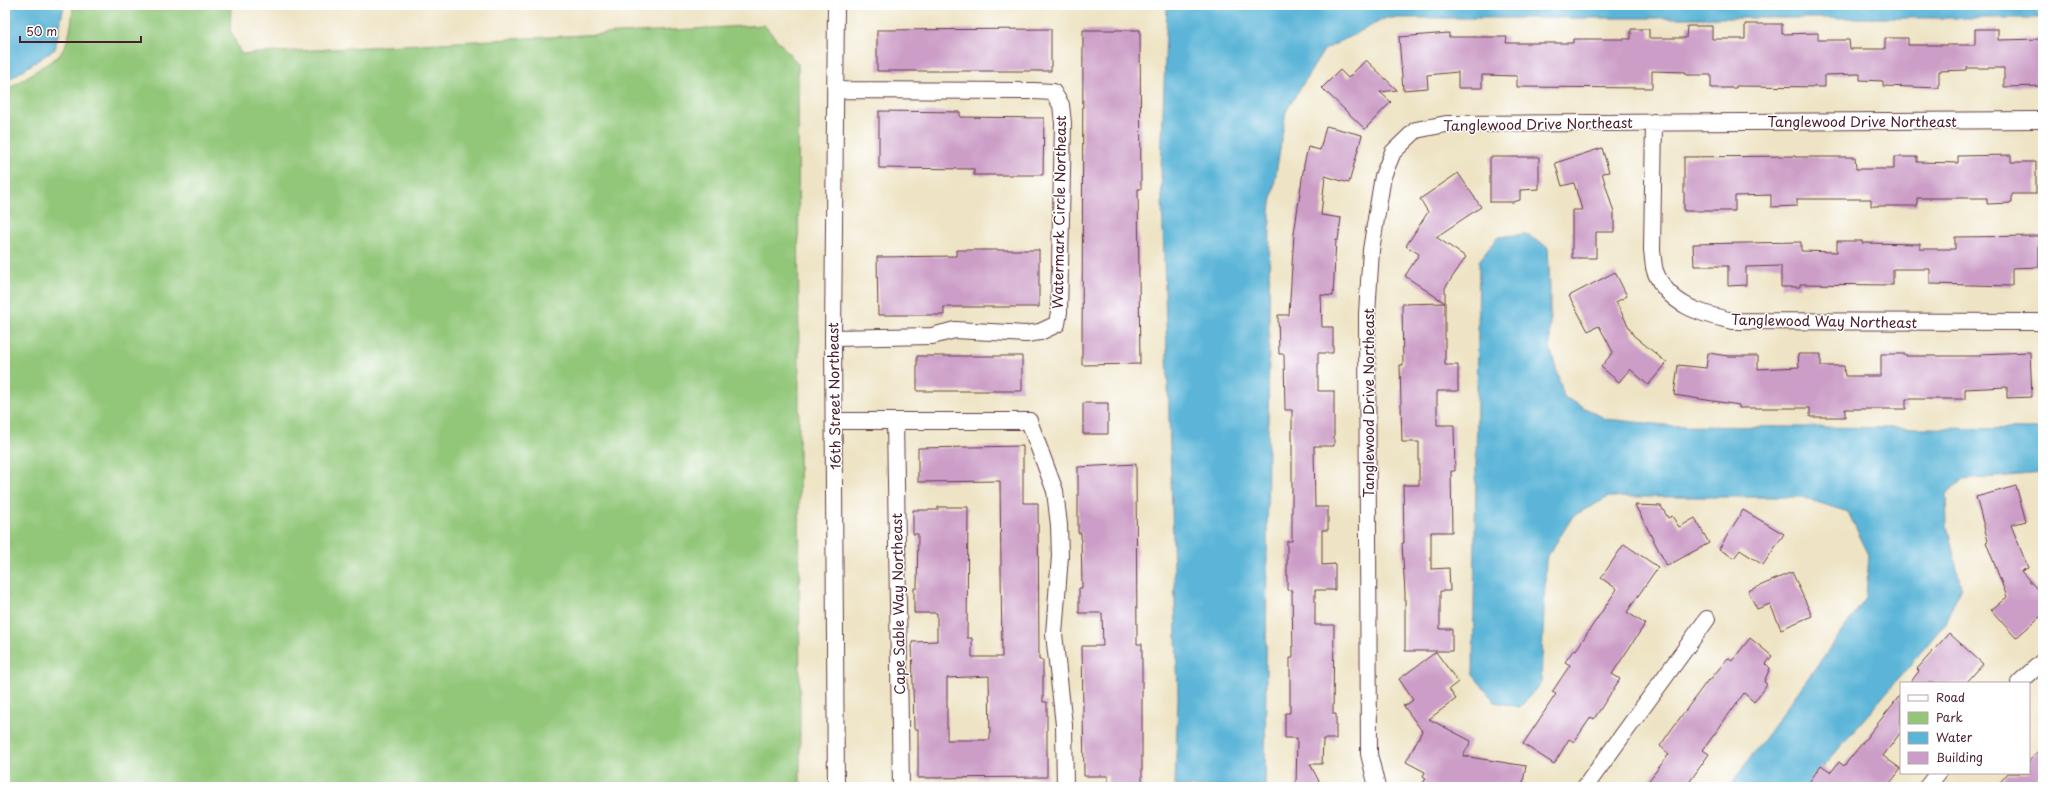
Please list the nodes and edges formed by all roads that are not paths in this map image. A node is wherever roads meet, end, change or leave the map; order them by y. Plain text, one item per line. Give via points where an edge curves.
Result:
1 (836, 5) edge
2 (835, 90) junction
3 (2043, 120) edge
4 (1654, 122) junction
5 (2043, 322) edge
6 (833, 338) junction
7 (834, 421) junction
8 (895, 421) junction
9 (1707, 619) dead end
10 (2043, 661) edge
11 (2020, 682) edge
12 (1937, 774) edge
13 (836, 787) edge
14 (901, 787) edge
15 (1065, 787) edge
16 (1377, 787) edge
17 (1586, 787) edge
18 (1927, 787) edge

1 - 2 street, 16th Street Northeast
2 - 6 street, 16th Street Northeast
2 - 6 street, Watermark Circle Northeast via 1052,92 1061,105 1063,123 1057,324 1040,332 1026,334 955,330 932,336
3 - 4 street, Tanglewood Drive Northeast
4 - 5 street, Tanglewood Way Northeast via 1652,250 1655,270 1665,290 1685,306 1707,316 1733,321
4 - 16 street, Tanglewood Drive Northeast via 1446,124 1416,130 1393,152 1383,176 1371,250 1367,314 1369,754
6 - 7 street, 16th Street Northeast
7 - 8 street
7 - 13 street, 16th Street Northeast
8 - 14 street, Cape Sable Way Northeast
8 - 15 street via 1029,421 1055,491 1059,525 1060,556 1054,634 1064,725
9 - 17 street
10 - 11 street
12 - 18 street

